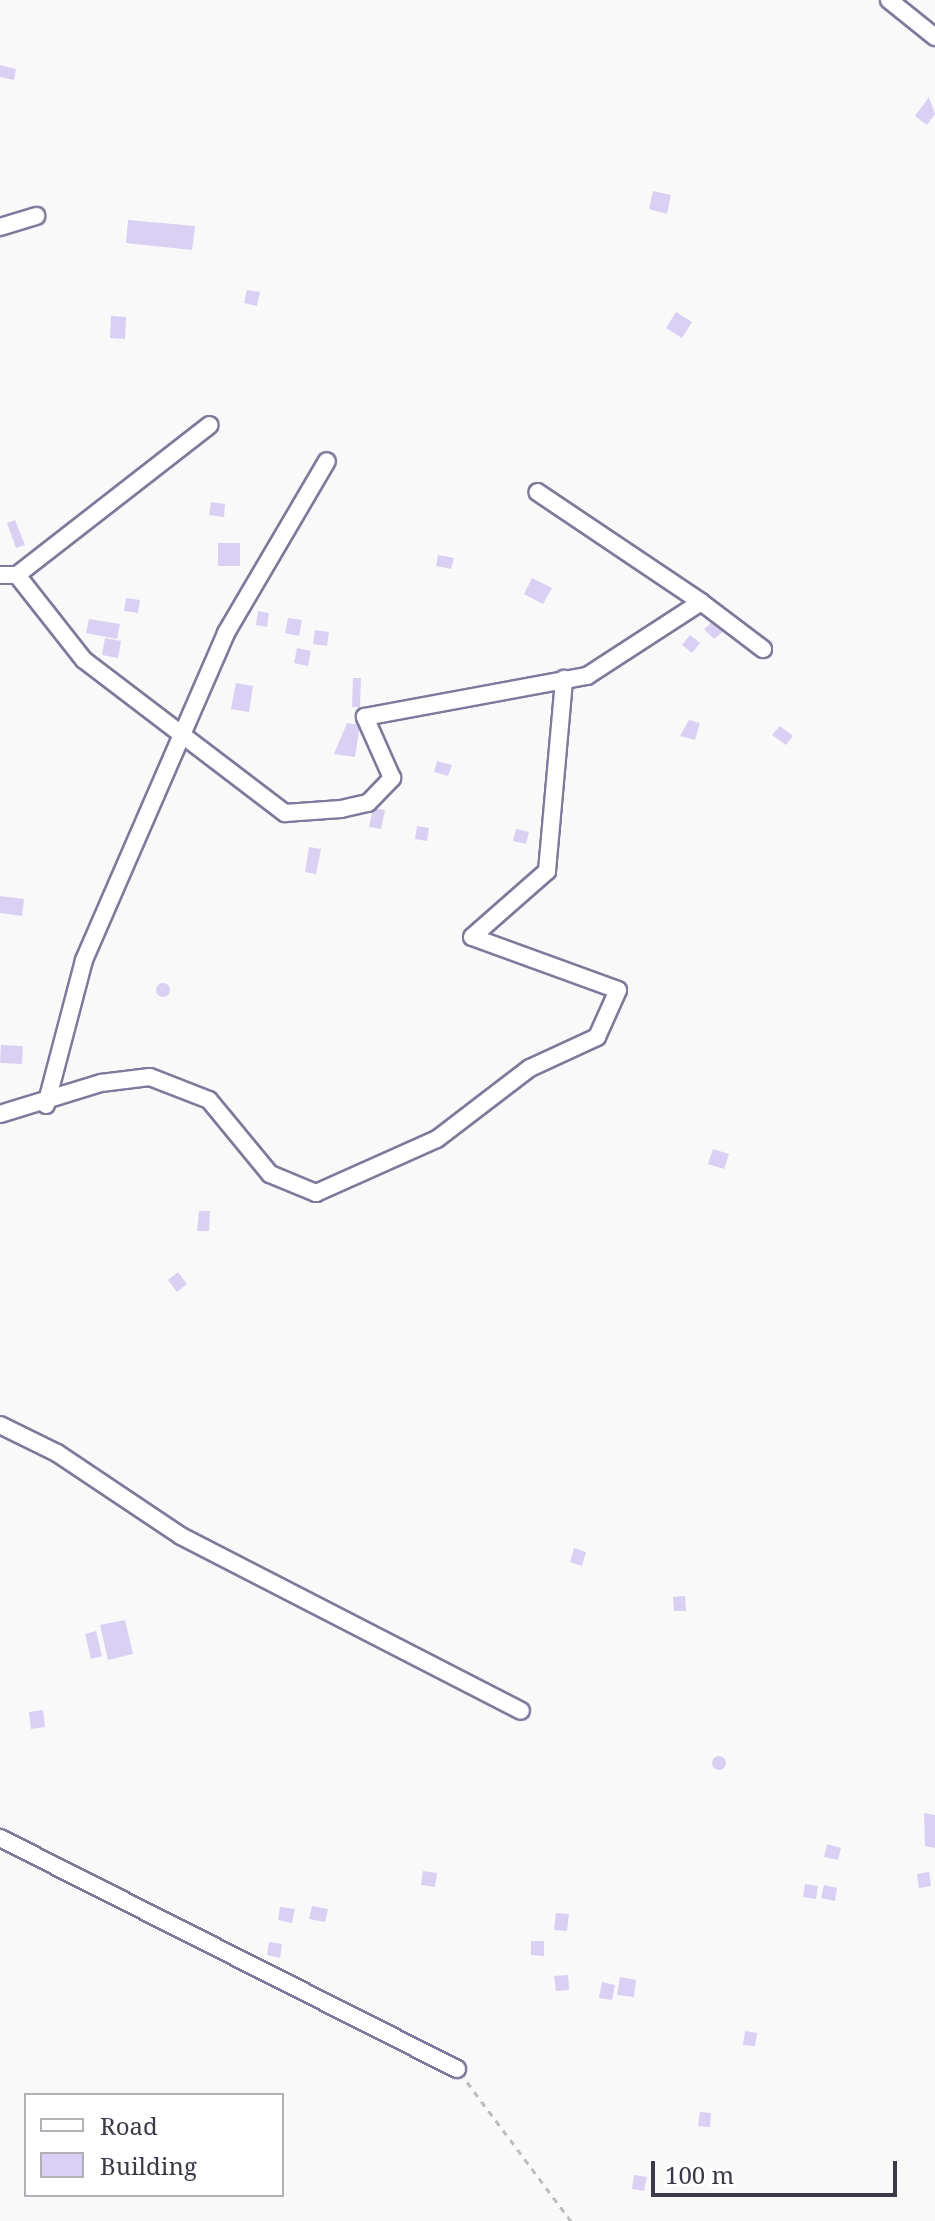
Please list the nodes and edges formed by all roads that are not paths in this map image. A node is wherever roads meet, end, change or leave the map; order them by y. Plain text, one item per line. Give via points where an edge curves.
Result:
1 (889, 0) edge
2 (935, 37) edge
3 (36, 216) dead end
4 (0, 227) edge
5 (210, 425) dead end
6 (327, 461) dead end
7 (537, 492) dead end
8 (9, 575) edge
9 (701, 602) junction
10 (763, 649) dead end
11 (564, 679) junction
12 (181, 737) junction
13 (46, 1105) junction
14 (0, 1114) edge
15 (0, 1425) edge
16 (521, 1711) dead end
17 (0, 1838) edge
18 (457, 2069) road end

1 - 2 street
3 - 4 street
5 - 8 street
6 - 12 street via 226,633
7 - 9 street
8 - 12 street via 84,660
9 - 10 street
9 - 11 street via 587,676
11 - 12 street via 365,717 392,778 368,803 341,809 285,813
11 - 13 street via 547,871 472,937 618,990 597,1037 530,1068 437,1139 316,1193 270,1174 209,1100 150,1077 101,1083
12 - 13 street via 84,960
13 - 14 street
15 - 16 street via 57,1453 181,1536
17 - 18 street

